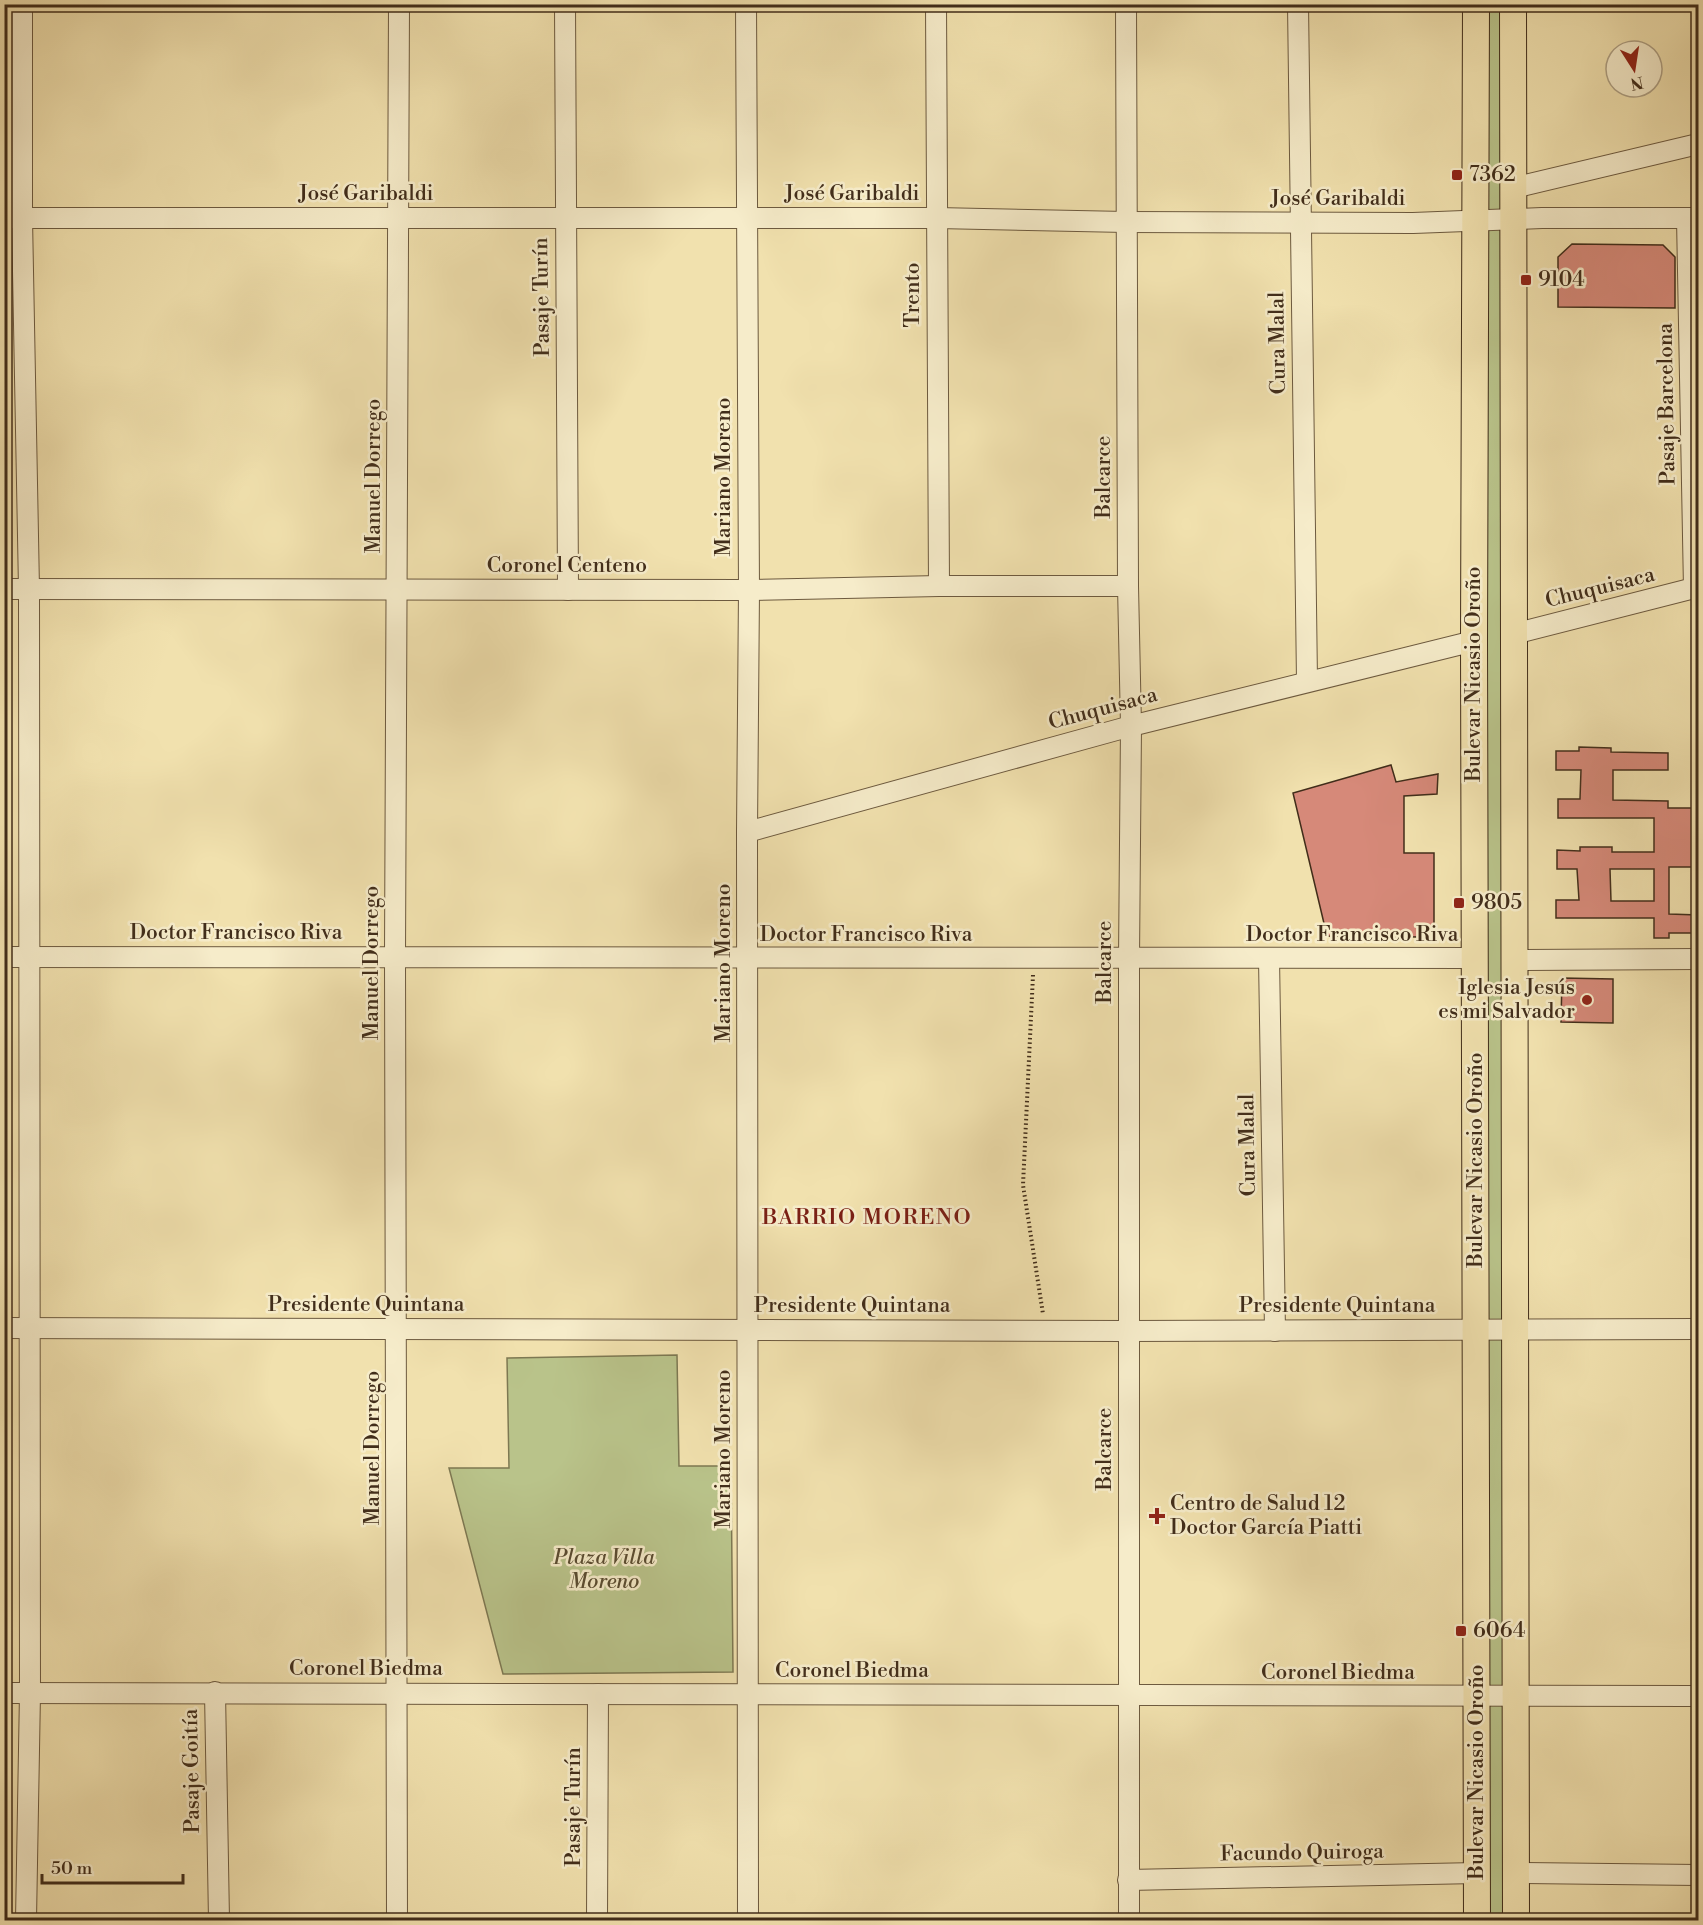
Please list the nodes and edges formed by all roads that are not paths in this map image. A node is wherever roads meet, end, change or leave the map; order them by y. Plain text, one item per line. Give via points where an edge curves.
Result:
1 (22, 4) edge
2 (399, 4) edge
3 (565, 4) edge
4 (746, 4) edge
5 (936, 4) edge
6 (1126, 4) edge
7 (1298, 4) edge
8 (1476, 4) edge
9 (1513, 4) edge
10 (1698, 144) edge
11 (1513, 188) junction
12 (13, 218) edge
13 (399, 218) junction
14 (565, 218) junction
15 (746, 218) junction
16 (936, 218) junction
17 (1693, 218) edge
18 (1513, 219) junction
19 (1475, 221) junction
20 (1126, 222) junction
21 (1300, 222) junction
22 (939, 586) junction
23 (1128, 586) junction
24 (1697, 588) edge
25 (4, 589) edge
26 (29, 589) junction
27 (397, 589) junction
28 (568, 590) junction
29 (749, 590) junction
30 (1514, 634) junction
31 (1474, 641) junction
32 (1307, 681) junction
33 (1131, 726) junction
34 (747, 832) junction
35 (4, 957) edge
36 (28, 957) junction
37 (395, 957) junction
38 (1269, 958) junction
39 (1476, 958) junction
40 (749, 959) junction
41 (1129, 959) junction
42 (1698, 959) edge
43 (1514, 960) junction
44 (4, 1328) edge
45 (30, 1328) junction
46 (397, 1328) junction
47 (1698, 1329) edge
48 (748, 1330) junction
49 (1476, 1330) junction
50 (1515, 1330) junction
51 (1129, 1331) junction
52 (1275, 1331) junction
53 (215, 1692) junction
54 (4, 1693) edge
55 (30, 1693) junction
56 (397, 1693) junction
57 (598, 1694) junction
58 (748, 1694) junction
59 (1130, 1696) junction
60 (1698, 1696) edge
61 (1477, 1697) junction
62 (1515, 1697) junction
63 (1477, 1873) junction
64 (1516, 1873) junction
65 (1698, 1875) edge
66 (1128, 1880) junction
67 (27, 1920) edge
68 (219, 1920) edge
69 (397, 1920) edge
70 (597, 1920) edge
71 (748, 1920) edge
72 (1129, 1920) edge
73 (1477, 1920) edge
74 (1516, 1920) edge

1 - 12 street
2 - 13 street, Manuel Dorrego
3 - 14 street, Pasaje Turín
4 - 15 street, Mariano Moreno
5 - 16 street, Trento
6 - 20 street, Balcarce
7 - 21 street, Cura Malal
8 - 19 main road, Bulevar Nicasio Oroño
9 - 11 main road, Bulevar Nicasio Oroño
10 - 11 street
11 - 18 main road, Bulevar Nicasio Oroño
12 - 13 street, José Garibaldi
12 - 26 street
13 - 14 street, José Garibaldi
13 - 27 street, Manuel Dorrego
14 - 15 street, José Garibaldi
14 - 28 street, Pasaje Turín
15 - 16 street, José Garibaldi
15 - 29 street, Mariano Moreno
16 - 20 street, José Garibaldi
16 - 22 street, Trento
17 - 18 street, José Garibaldi
17 - 24 street, Pasaje Barcelona
18 - 19 street, José Garibaldi
18 - 30 main road, Bulevar Nicasio Oroño
19 - 21 street, José Garibaldi
19 - 31 main road, Bulevar Nicasio Oroño
20 - 21 street, José Garibaldi
20 - 23 street, Balcarce
21 - 32 street, Cura Malal
22 - 23 street, Coronel Centeno
22 - 29 street, Coronel Centeno
23 - 33 street, Balcarce
24 - 30 street, Chuquisaca
25 - 26 street, Coronel Centeno
26 - 27 street, Coronel Centeno
26 - 36 street
27 - 28 street, Coronel Centeno
27 - 37 street, Manuel Dorrego
28 - 29 street, Coronel Centeno
29 - 34 street, Mariano Moreno
30 - 43 main road, Bulevar Nicasio Oroño
31 - 32 street, Chuquisaca
31 - 39 main road, Bulevar Nicasio Oroño
32 - 33 street, Chuquisaca
33 - 34 street, Chuquisaca
33 - 41 street, Balcarce
34 - 40 street, Mariano Moreno
35 - 36 street, Doctor Francisco Riva
36 - 37 street, Doctor Francisco Riva
36 - 45 street
37 - 40 street, Doctor Francisco Riva
37 - 46 street, Manuel Dorrego
38 - 39 street, Doctor Francisco Riva
38 - 41 street, Doctor Francisco Riva
38 - 52 street, Cura Malal
39 - 49 main road, Bulevar Nicasio Oroño
40 - 41 street, Doctor Francisco Riva
40 - 48 street, Mariano Moreno
41 - 51 street, Balcarce
42 - 43 street
43 - 50 main road, Bulevar Nicasio Oroño
44 - 45 street, Presidente Quintana
45 - 46 street, Presidente Quintana
45 - 55 street
46 - 48 street, Presidente Quintana
46 - 56 street, Manuel Dorrego
47 - 50 street, Presidente Quintana
48 - 51 street, Presidente Quintana
48 - 58 street, Mariano Moreno
49 - 50 street, Presidente Quintana
49 - 52 street, Presidente Quintana
49 - 61 main road, Bulevar Nicasio Oroño
50 - 62 main road, Bulevar Nicasio Oroño
51 - 52 street, Presidente Quintana
51 - 59 street, Balcarce
53 - 55 street, Coronel Biedma
53 - 56 street, Coronel Biedma
53 - 68 street, Pasaje Goitía
54 - 55 street, Coronel Biedma
55 - 67 street
56 - 57 street, Coronel Biedma
56 - 69 street, Manuel Dorrego
57 - 58 street, Coronel Biedma
57 - 70 street, Pasaje Turín
58 - 59 street, Coronel Biedma
58 - 71 street, Mariano Moreno
59 - 61 street, Coronel Biedma
59 - 66 street, Balcarce
60 - 62 street, Coronel Biedma
61 - 62 street, Coronel Biedma
61 - 63 main road, Bulevar Nicasio Oroño
62 - 64 main road, Bulevar Nicasio Oroño
63 - 66 street, Facundo Quiroga
63 - 73 main road, Bulevar Nicasio Oroño
64 - 65 street
64 - 74 main road, Bulevar Nicasio Oroño
66 - 72 street, Balcarce

